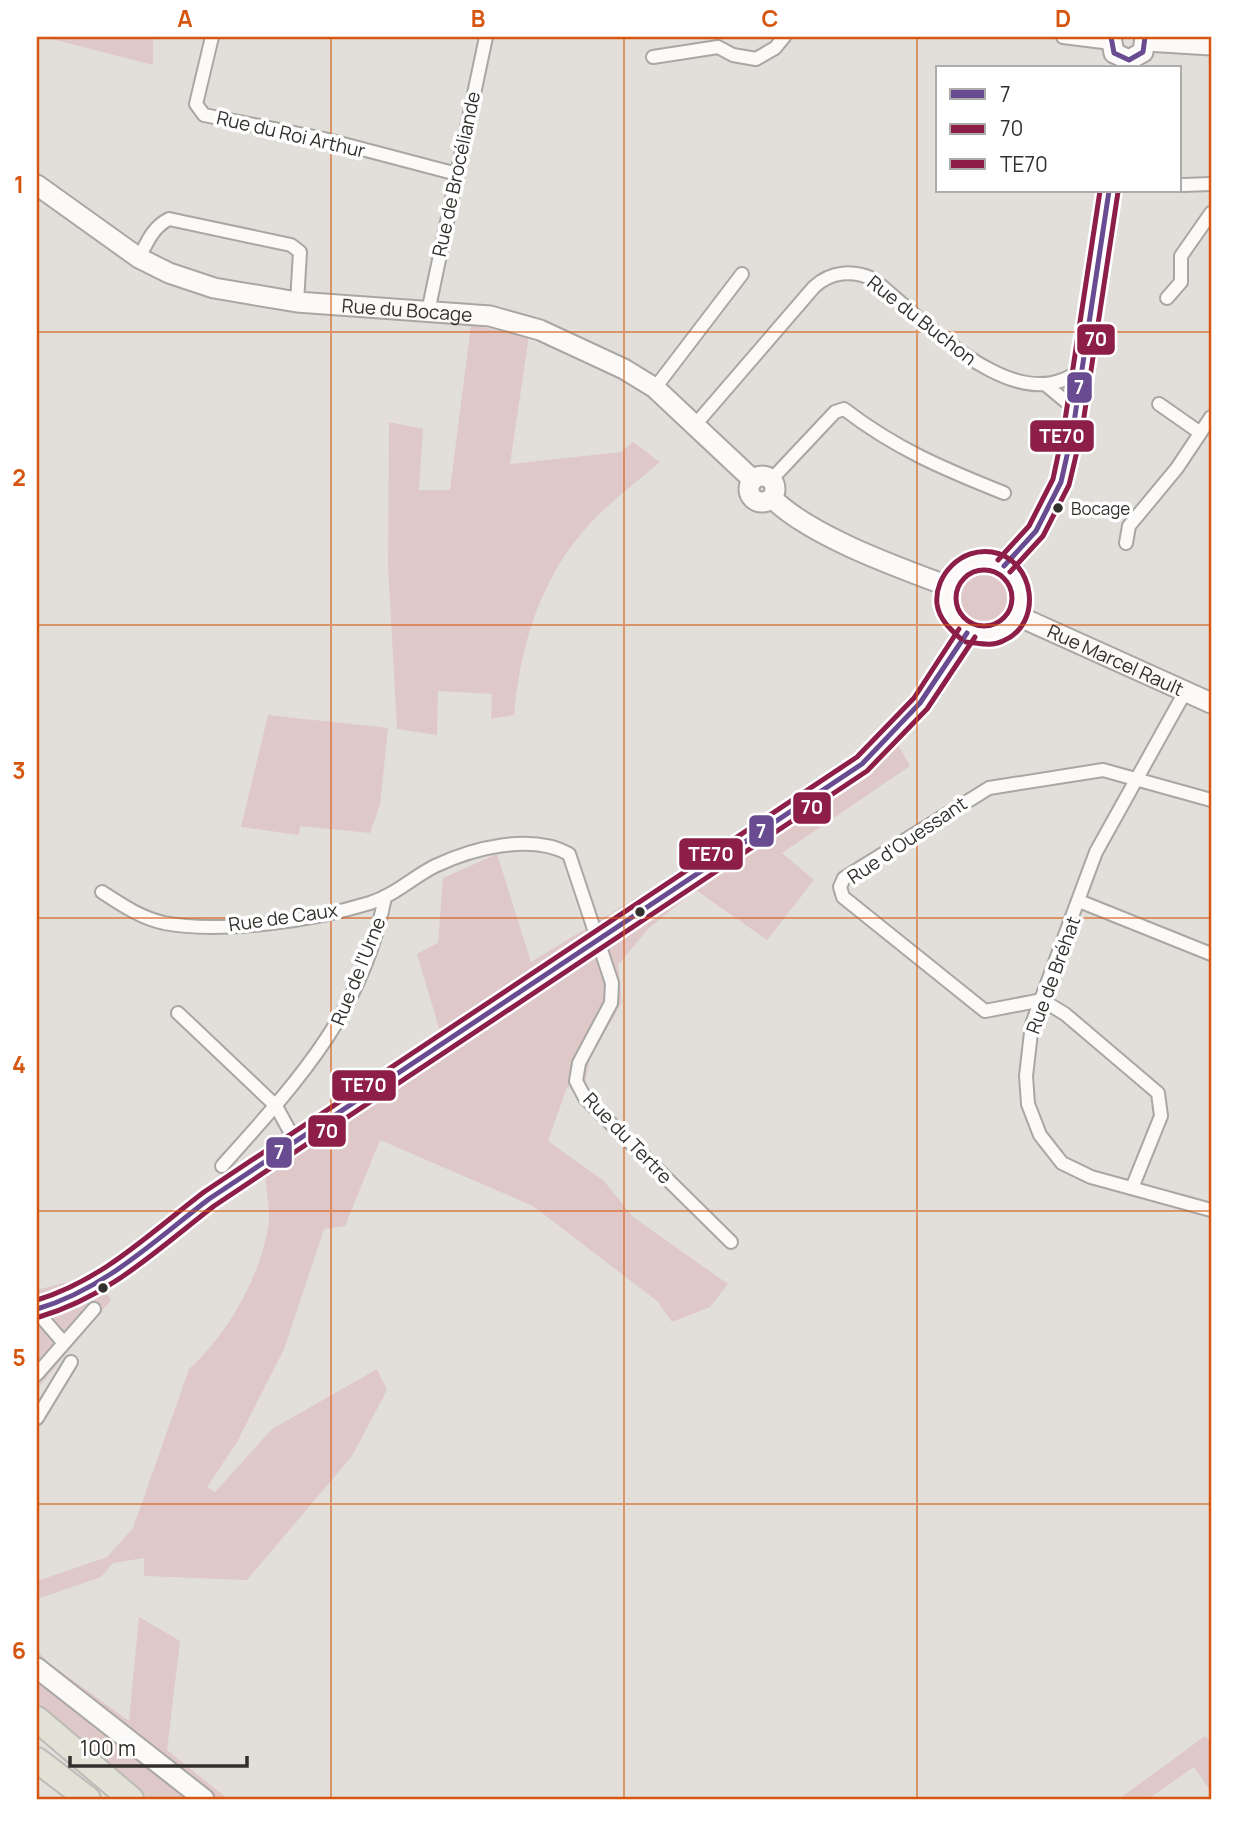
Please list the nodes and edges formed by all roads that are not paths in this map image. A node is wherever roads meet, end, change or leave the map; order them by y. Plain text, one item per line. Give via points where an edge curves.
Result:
1 (212, 37) edge
2 (486, 37) edge
3 (784, 37) edge
4 (1063, 37) edge
5 (1145, 39) edge
6 (1111, 40) edge
7 (1211, 46) edge
8 (653, 57) dead end
9 (1125, 64) edge
10 (457, 174) junction
11 (1211, 184) edge
12 (37, 185) edge
13 (1183, 186) dead end
14 (1109, 192) edge
15 (1211, 213) edge
16 (139, 258) junction
17 (742, 274) dead end
18 (1167, 298) dead end
19 (297, 302) junction
20 (428, 312) junction
21 (1082, 368) junction
22 (1046, 384) junction
23 (655, 388) junction
24 (1159, 404) dead end
25 (1075, 409) junction
26 (1211, 417) edge
27 (695, 425) junction
28 (1199, 432) junction
29 (766, 486) junction
30 (1004, 493) dead end
31 (1126, 543) dead end
32 (1004, 566) junction
33 (948, 586) junction
34 (1018, 616) junction
35 (967, 633) junction
36 (1185, 692) junction
37 (1211, 703) edge
38 (1137, 781) junction
39 (1211, 800) edge
40 (102, 892) dead end
41 (385, 897) junction
42 (1079, 901) junction
43 (599, 937) junction
44 (1211, 954) edge
45 (1042, 1000) junction
46 (178, 1013) dead end
47 (276, 1106) junction
48 (295, 1141) junction
49 (222, 1166) dead end
50 (1132, 1188) junction
51 (1211, 1210) edge
52 (731, 1242) dead end
53 (38, 1309) edge
54 (94, 1309) dead end
55 (63, 1342) junction
56 (71, 1362) dead end
57 (37, 1374) edge
58 (40, 1404) edge
59 (37, 1418) edge
60 (37, 1668) edge
61 (37, 1719) edge
62 (37, 1738) edge
63 (37, 1760) edge
64 (37, 1773) edge
65 (74, 1799) edge
66 (88, 1799) edge
67 (115, 1799) edge
68 (131, 1799) edge
69 (204, 1799) edge

1 - 10 street, Rue du Roi Arthur via 196,104 204,115 324,139
2 - 10 street, Rue de Brocéliande
3 - 8 street via 756,59 718,47
4 - 6 street
5 - 7 street
5 - 9 street via 1139,56
6 - 9 street via 1114,53
10 - 20 street, Rue de Brocéliande
11 - 13 street
12 - 16 street, Rue du Bocage
14 - 21 street
15 - 18 street via 1181,256 1181,282
16 - 19 street, Rue du Bocage via 214,288
16 - 19 street via 159,223 169,219 291,245 300,252 302,264
17 - 23 street
19 - 20 street, Rue du Bocage
20 - 23 street, Rue du Bocage via 490,316 540,330
21 - 22 street via 1068,380
21 - 25 street
22 - 25 street, Rue du Buchon
22 - 27 street, Rue du Buchon via 971,362 873,279 863,274 838,274 814,286
23 - 27 street, Rue du Bocage
24 - 28 street
25 - 32 street via 1069,454 1053,503 1036,531
26 - 28 street
27 - 29 street, Rue du Bocage
28 - 31 street via 1177,468 1129,526
29 - 30 street via 835,412 844,409 902,449
29 - 33 street, Rue du Bocage via 814,527
32 - 33 street via 991,561 965,565
32 - 34 street via 1020,588
33 - 35 street via 948,613
34 - 35 street via 996,635
34 - 36 street, Rue Marcel Rault
35 - 43 street via 902,725 862,764
36 - 37 street, Rue Marcel Rault
36 - 38 street, Rue de Bréhat
38 - 39 street, Rue d'Ouessant
38 - 42 street, Rue de Bréhat via 1096,852
38 - 45 street, Rue d'Ouessant via 1103,770 989,788 844,878 840,887 843,897 985,1011
40 - 41 street, Rue de Caux via 134,913 162,922 241,927
41 - 43 street, Rue de l'Urne via 435,866 478,851 504,845 554,846 569,854
41 - 47 street, Rue de l'Urne via 380,925 348,1006 316,1059
42 - 44 street
42 - 45 street, Rue de Bréhat
43 - 48 street
43 - 52 street, Rue du Tertre via 612,983 611,1003 579,1063 576,1081 585,1098
45 - 50 street via 1158,1093 1161,1116
45 - 50 street, Rue de Bréhat via 1032,1024 1026,1076 1028,1104 1040,1135 1062,1163
46 - 47 street
47 - 48 street
47 - 49 street, Rue de l'Urne
48 - 53 street via 169,1228 110,1278 71,1299
50 - 51 street, Rue de Bréhat
53 - 55 street
54 - 55 street
55 - 57 street
56 - 58 street
58 - 59 street
60 - 69 street
61 - 68 highway
62 - 67 highway
63 - 66 highway
64 - 65 highway

